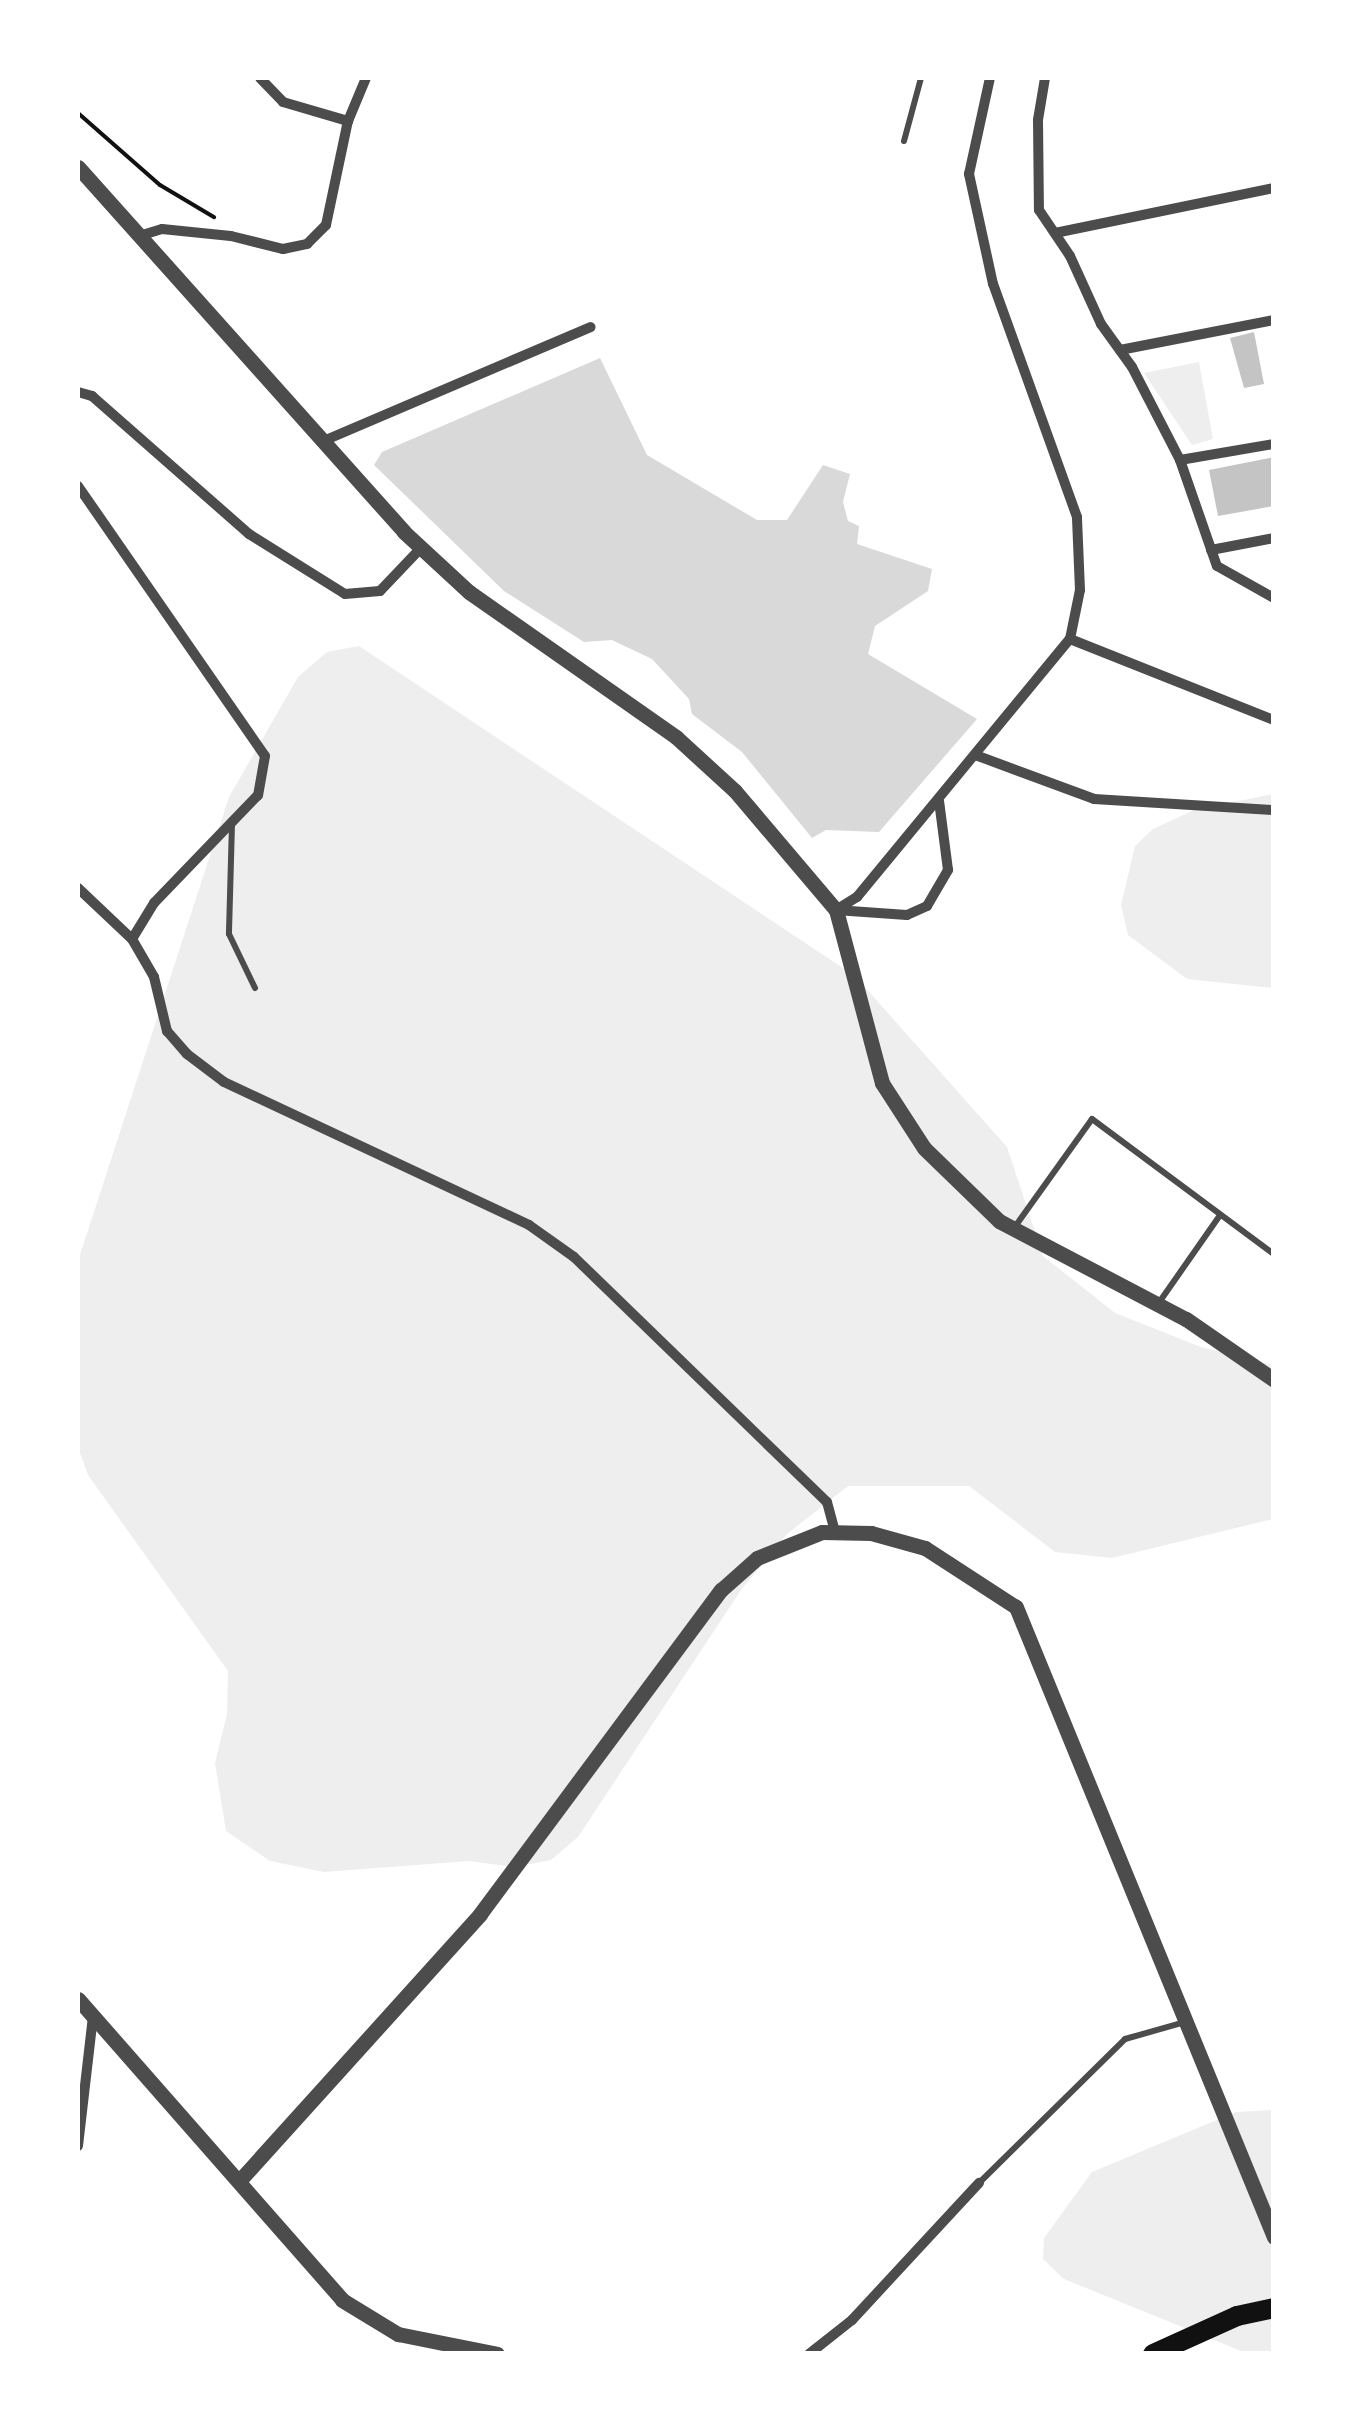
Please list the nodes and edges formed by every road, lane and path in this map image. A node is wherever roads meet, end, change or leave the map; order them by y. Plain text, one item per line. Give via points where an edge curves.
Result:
1 (260, 78) edge
2 (366, 78) edge
3 (921, 78) edge
4 (990, 78) edge
5 (1046, 78) edge
6 (78, 113) edge
7 (348, 122) junction
8 (904, 141) dead end
9 (78, 167) edge
10 (1274, 188) edge
11 (223, 221) dead end
12 (1055, 234) junction
13 (138, 236) junction
14 (1274, 320) edge
15 (591, 326) dead end
16 (1120, 350) junction
17 (78, 392) edge
18 (321, 442) junction
19 (1274, 444) edge
20 (1180, 460) junction
21 (78, 486) edge
22 (1274, 538) edge
23 (421, 548) junction
24 (1211, 550) junction
25 (1274, 598) edge
26 (1070, 639) junction
27 (1274, 720) edge
28 (978, 756) junction
29 (939, 801) junction
30 (1274, 810) edge
31 (232, 823) junction
32 (78, 888) edge
33 (836, 910) junction
34 (132, 940) junction
35 (255, 988) dead end
36 (1220, 1215) junction
37 (1014, 1229) junction
38 (1274, 1254) edge
39 (1158, 1304) junction
40 (1274, 1380) edge
41 (835, 1532) junction
42 (78, 1999) edge
43 (93, 2015) junction
44 (1185, 2022) junction
45 (78, 2146) edge
46 (240, 2180) junction
47 (979, 2182) joint
48 (1274, 2237) edge
49 (1274, 2308) edge
50 (497, 2354) edge
51 (808, 2354) edge
52 (1153, 2354) edge

1 - 7 street via 283,102
2 - 7 street
3 - 8 lane
4 - 26 street via 969,174 994,284 1077,517 1080,590
5 - 12 street via 1038,120 1038,210
6 - 11 path via 160,185
7 - 13 street via 326,225 308,244 282,249 162,229
9 - 13 street
10 - 12 street
12 - 16 street
13 - 18 street
14 - 16 street
15 - 18 street
16 - 20 street
17 - 23 street via 92,396 249,534 345,594 380,591
18 - 23 street
19 - 20 street
20 - 24 street
21 - 31 street via 266,756 258,796
22 - 24 street
23 - 33 street via 470,592 676,737 734,791
24 - 25 street via 1216,566
26 - 27 street
26 - 28 street
28 - 29 street
28 - 30 street via 1094,799
29 - 33 street via 857,896
29 - 33 street via 948,870 928,906 906,915
31 - 34 street via 154,903
31 - 35 lane via 229,934
32 - 34 street
33 - 37 street via 882,1083 924,1148
34 - 41 street via 154,977 167,1031 186,1054 224,1082 529,1225 574,1256 827,1502
36 - 37 lane via 1092,1120
36 - 38 lane
36 - 39 lane
37 - 39 street
39 - 40 street
41 - 44 street via 871,1532 926,1548 1016,1607
41 - 46 street via 757,1558 721,1590 480,1914
42 - 43 street
43 - 45 street
43 - 46 street
44 - 47 lane via 1125,2039
44 - 48 street
46 - 50 street via 342,2300 398,2334
47 - 51 street via 852,2320
49 - 52 main road via 1237,2316

